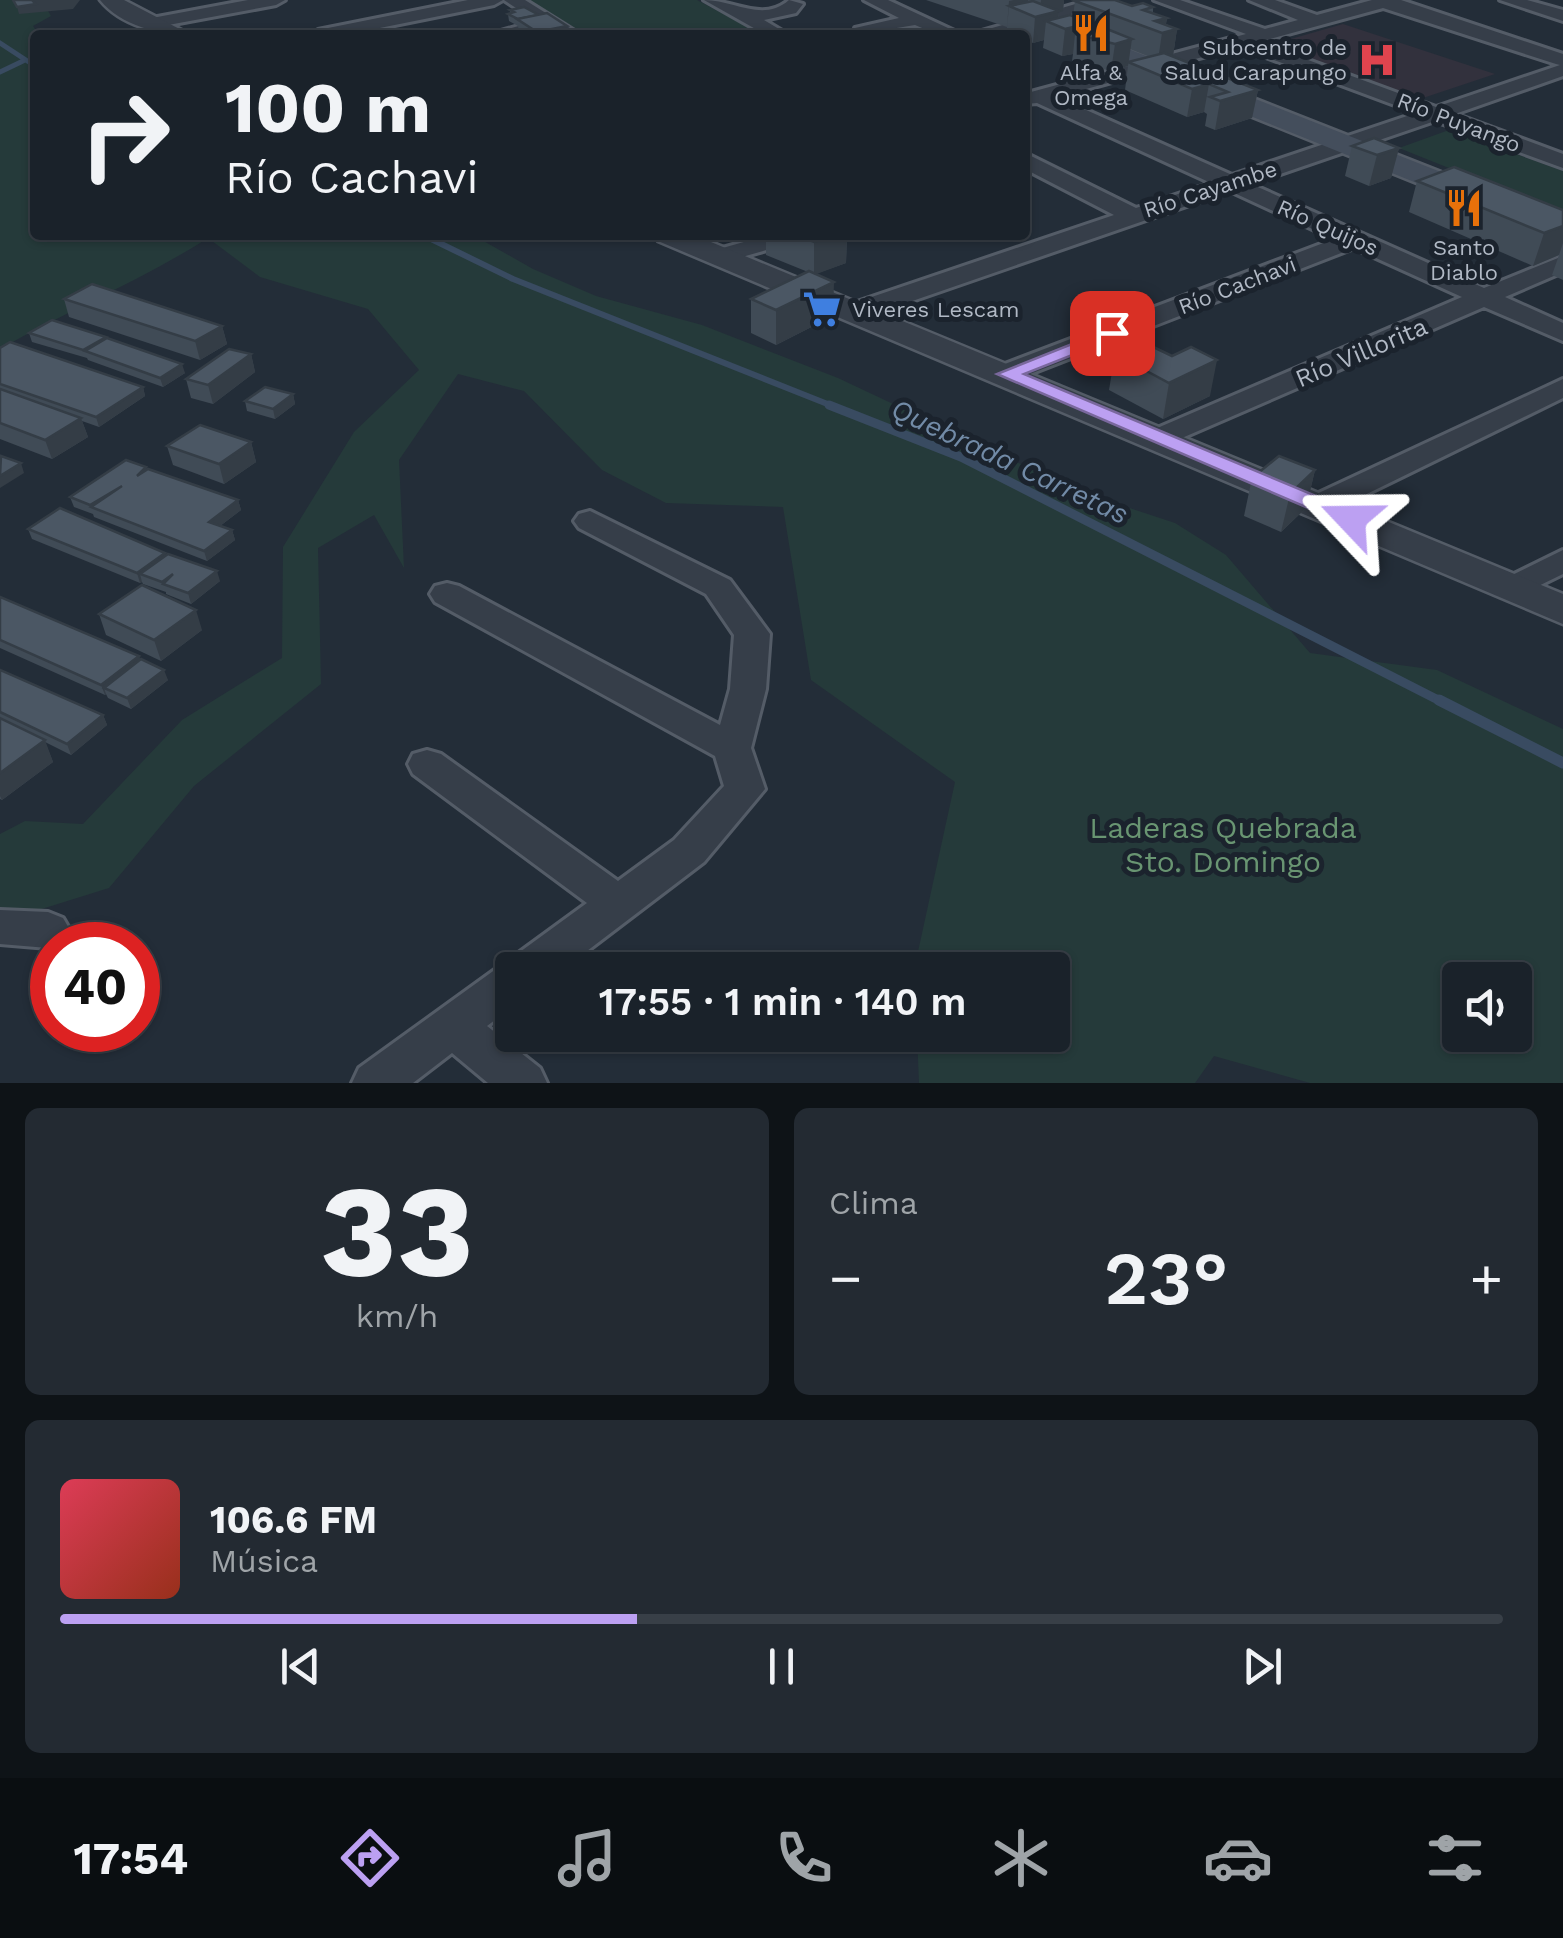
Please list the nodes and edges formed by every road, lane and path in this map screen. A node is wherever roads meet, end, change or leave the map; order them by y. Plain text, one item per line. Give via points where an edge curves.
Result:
1 (111, 0) edge
2 (276, 0) edge
3 (408, 0) edge
4 (494, 0) edge
5 (513, 0) edge
6 (873, 0) edge
7 (983, 0) edge
8 (1163, 0) edge
9 (1258, 0) edge
10 (1508, 0) edge
11 (719, 1) edge
12 (1098, 1) edge
13 (1387, 1) edge
14 (790, 2) edge
15 (1198, 12) junction
16 (427, 13) junction
17 (1563, 16) edge
18 (748, 18) junction
19 (917, 18) junction
20 (1042, 20) junction
21 (1168, 20) edge
22 (1318, 21) junction
23 (553, 23) junction
24 (152, 24) junction
25 (167, 30) edge
26 (343, 30) edge
27 (520, 30) edge
28 (564, 30) edge
29 (771, 30) edge
30 (875, 30) edge
31 (943, 30) edge
32 (998, 30) edge
33 (1264, 36) junction
34 (1242, 42) junction
35 (1563, 60) edge
36 (1150, 68) junction
37 (1563, 70) edge
38 (1533, 80) junction
39 (1563, 90) edge
40 (1031, 98) edge
41 (1436, 113) junction
42 (1342, 145) junction
43 (1563, 162) edge
44 (1030, 165) edge
45 (1229, 183) junction
46 (1131, 215) junction
47 (1563, 232) edge
48 (1355, 239) junction
49 (681, 240) edge
50 (777, 240) edge
51 (1563, 241) edge
52 (721, 256) junction
53 (1563, 263) edge
54 (1486, 298) junction
55 (857, 310) junction
56 (1563, 332) edge
57 (1007, 374) junction
58 (1563, 387) edge
59 (1158, 438) junction
60 (1318, 505) junction
61 (590, 521) dead end
62 (1563, 560) edge
63 (1512, 588) junction
64 (447, 594) dead end
65 (1563, 610) edge
66 (732, 748) junction
67 (427, 764) dead end
68 (619, 904) junction
69 (0, 927) edge
70 (30, 929) edge
71 (554, 952) edge
72 (495, 995) edge
73 (454, 1026) junction
74 (376, 1083) edge
75 (523, 1083) edge

1 - 24 street
2 - 24 street
3 - 16 street
4 - 16 street
5 - 23 street
6 - 19 street
7 - 20 main road
8 - 15 street
9 - 22 street
10 - 17 street
11 - 18 street
12 - 20 street
13 - 22 street
13 - 35 street
14 - 18 street via 790,9
15 - 21 street
15 - 33 street
16 - 26 street
18 - 29 street
19 - 30 street
19 - 31 street
20 - 32 street
20 - 36 main road
22 - 33 street
23 - 27 street
23 - 28 street
24 - 25 street
33 - 34 street
34 - 36 street
34 - 41 street, Río Puyango
36 - 40 street
36 - 42 main road
37 - 38 street, Río Cayambe
38 - 39 street
38 - 41 street, Río Cayambe
40 - 45 street, Río Quijos
41 - 42 street, Río Cayambe
41 - 43 street, Río Puyango
42 - 45 street, Río Cayambe
42 - 47 main road
42 - 51 main road
44 - 46 street
45 - 46 street, Río Cayambe
45 - 48 street, Río Quijos
46 - 55 street, Río Cayambe
48 - 54 street, Río Quijos
48 - 57 street, Río Cachavi
49 - 52 street
50 - 52 street
52 - 55 street
53 - 54 street, Río Villorita
54 - 56 street, Río Quijos
54 - 59 street, Río Villorita
55 - 57 street
57 - 59 street
58 - 60 street
59 - 60 street
60 - 63 street
61 - 66 street via 718,587 752,634 748,690
62 - 63 street
63 - 65 street
64 - 66 street
66 - 68 street via 744,788 690,852
67 - 68 street
68 - 71 street
69 - 70 street
72 - 73 street
73 - 74 street
73 - 75 street

